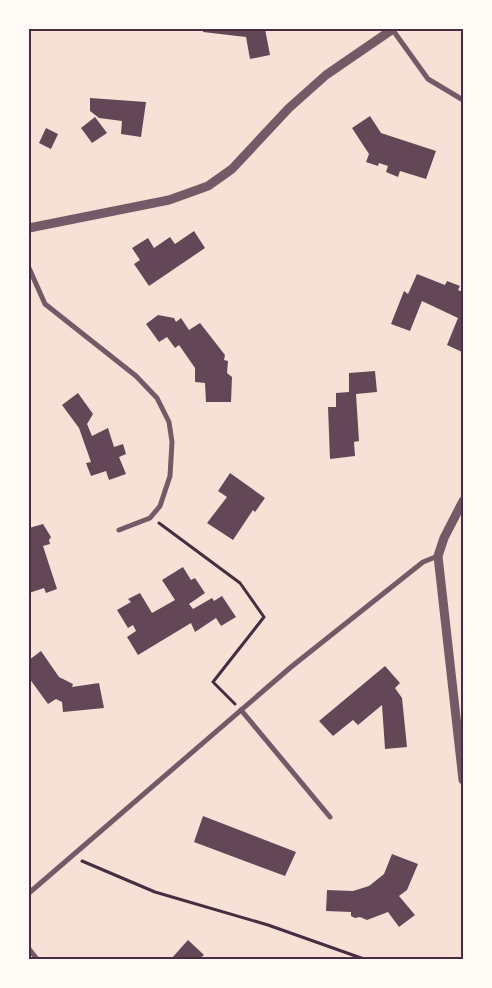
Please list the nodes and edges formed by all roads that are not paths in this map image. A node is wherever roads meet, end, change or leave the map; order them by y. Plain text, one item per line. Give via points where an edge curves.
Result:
1 (393, 29) edge
2 (463, 100) edge
3 (29, 228) edge
4 (29, 268) edge
5 (463, 501) edge
6 (119, 530) dead end
7 (438, 556) junction
8 (459, 703) edge
9 (241, 710) junction
10 (463, 780) edge
11 (330, 817) dead end
12 (29, 892) edge
13 (29, 949) edge
14 (37, 959) edge

1 - 2 street via 428,79
1 - 3 street via 326,75 289,108 232,169 208,186 169,200
4 - 6 street via 45,304 136,376 157,398 169,422 172,442 170,476 160,506 150,518
5 - 7 street
7 - 8 street
7 - 9 street via 423,562
8 - 10 street
9 - 11 street
9 - 12 street
13 - 14 street

